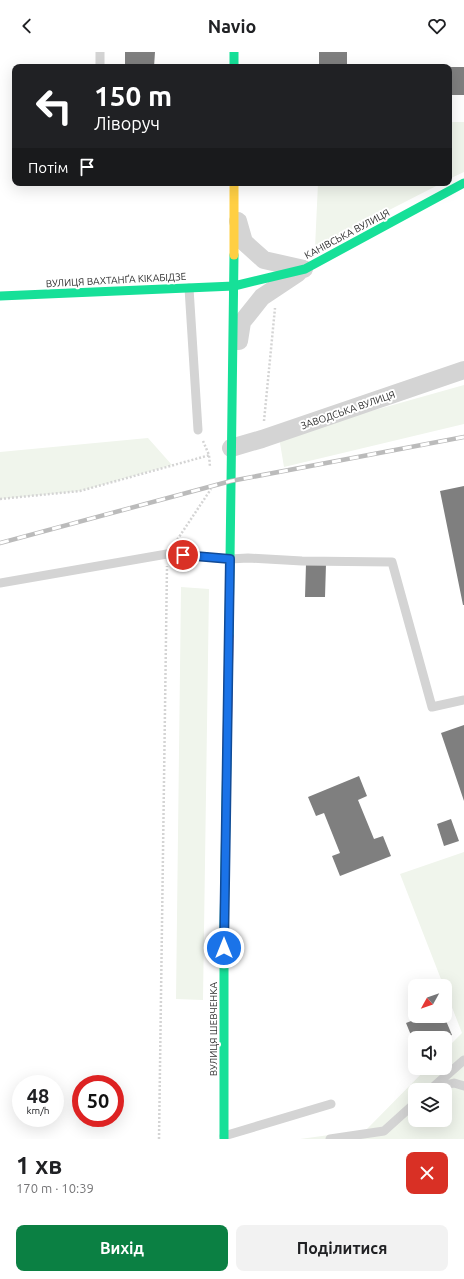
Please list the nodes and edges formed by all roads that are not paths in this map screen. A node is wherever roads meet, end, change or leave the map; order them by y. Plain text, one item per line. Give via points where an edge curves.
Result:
1 (100, 52) edge
2 (234, 52) edge
3 (100, 64) edge
4 (234, 64) edge
5 (464, 183) edge
6 (234, 186) edge
7 (234, 208) junction
8 (305, 269) junction
9 (234, 286) junction
10 (189, 288) junction
11 (0, 296) edge
12 (464, 370) edge
13 (232, 382) junction
14 (198, 430) road end
15 (231, 448) junction
16 (230, 559) junction
17 (0, 583) edge
18 (464, 700) edge
19 (464, 1060) edge
20 (437, 1083) edge
21 (452, 1084) edge
22 (464, 1086) edge
23 (331, 1104) dead end
24 (408, 1109) edge
25 (224, 1138) edge
26 (330, 1139) edge

1 - 3 lane
2 - 4 main road
5 - 8 main road, КАНІВСЬКА ВУЛИЦЯ
6 - 7 main road
7 - 8 street via 244,242 264,260
7 - 9 main road
8 - 9 main road, КАНІВСЬКА ВУЛИЦЯ
8 - 13 street via 262,297 242,322
9 - 10 main road, ВУЛИЦЯ ВАХТАНҐА КІКАБІДЗЕ
9 - 13 main road, ВУЛИЦЯ ШЕВЧЕНКА
10 - 11 main road, ВУЛИЦЯ ВАХТАНҐА КІКАБІДЗЕ
10 - 14 lane
12 - 15 street, ЗАВОДСЬКА ВУЛИЦЯ
13 - 15 main road, ВУЛИЦЯ ШЕВЧЕНКА
15 - 16 main road, ВУЛИЦЯ ШЕВЧЕНКА
16 - 17 lane via 167,554
16 - 18 lane via 392,562 432,707
16 - 25 main road, ВУЛИЦЯ ШЕВЧЕНКА via 224,933
19 - 20 lane
21 - 22 lane
23 - 25 lane
24 - 26 lane via 384,1131

